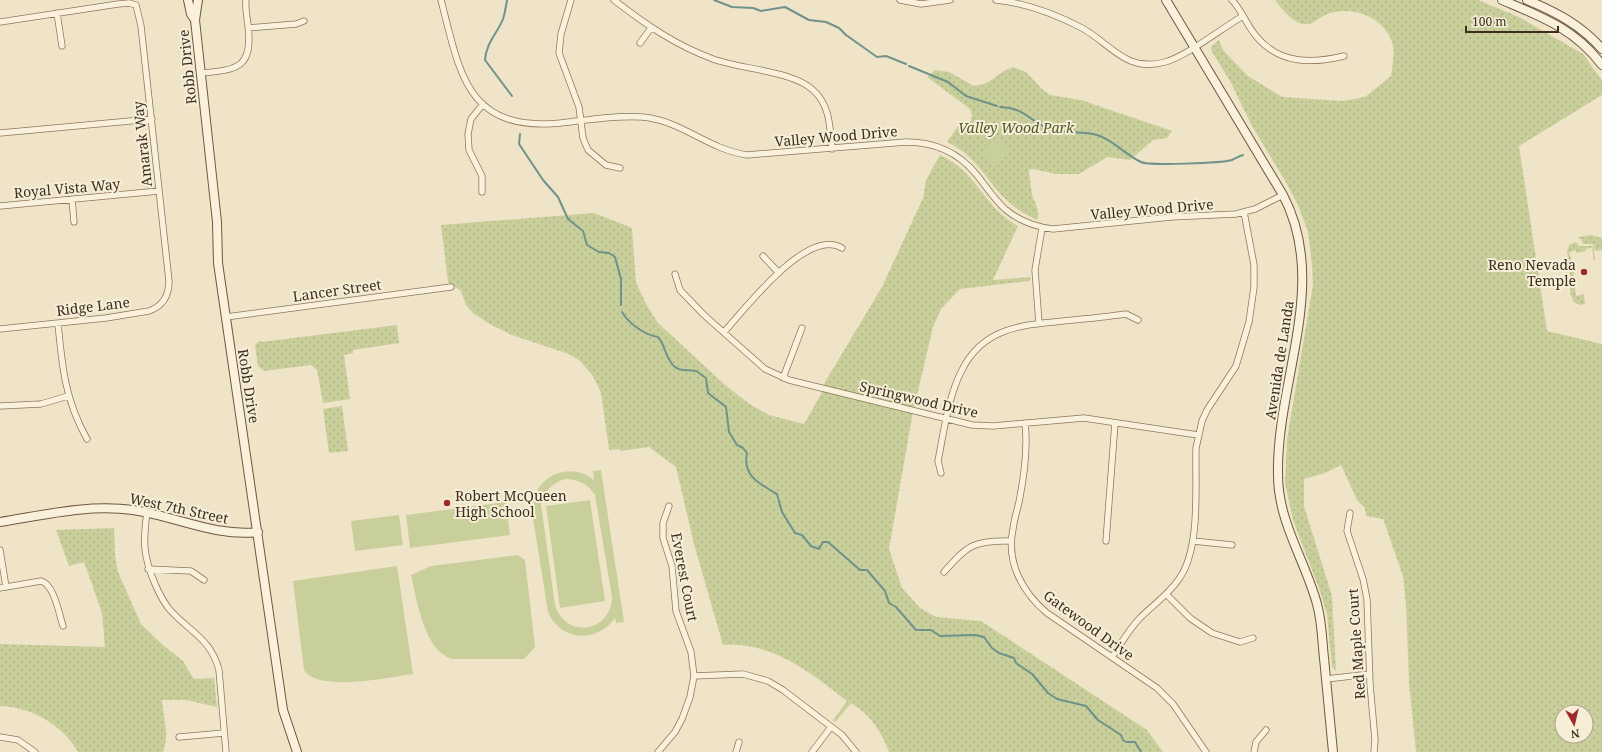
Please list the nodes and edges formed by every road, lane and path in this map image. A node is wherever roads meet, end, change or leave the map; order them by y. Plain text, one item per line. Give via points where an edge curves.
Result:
1 (188, 0) edge
2 (198, 0) edge
3 (246, 0) edge
4 (440, 0) edge
5 (571, 0) edge
6 (614, 0) edge
7 (900, 0) edge
8 (950, 0) edge
9 (996, 0) edge
10 (1166, 0) edge
11 (1232, 0) edge
12 (1502, 0) edge
13 (1527, 0) edge
14 (57, 13) junction
15 (1243, 16) junction
16 (195, 20) junction
17 (304, 21) dead end
18 (0, 22) edge
19 (248, 28) junction
20 (651, 28) junction
21 (640, 43) dead end
22 (62, 46) dead end
23 (1194, 46) junction
24 (1602, 49) edge
25 (1344, 56) dead end
26 (1602, 65) edge
27 (201, 73) junction
28 (483, 104) junction
29 (152, 119) junction
30 (581, 121) junction
31 (0, 133) edge
32 (832, 149) junction
33 (620, 168) dead end
34 (160, 191) junction
35 (482, 192) dead end
36 (1283, 195) junction
37 (72, 199) junction
38 (0, 206) edge
39 (1244, 212) junction
40 (74, 222) dead end
41 (1042, 228) junction
42 (842, 248) dead end
43 (763, 256) dead end
44 (779, 273) junction
45 (675, 274) dead end
46 (169, 281) joint
47 (451, 287) dead end
48 (226, 317) junction
49 (1138, 320) dead end
50 (58, 323) junction
51 (1039, 323) junction
52 (802, 328) dead end
53 (0, 329) edge
54 (724, 332) junction
55 (783, 378) junction
56 (68, 396) junction
57 (0, 406) edge
58 (947, 419) junction
59 (1026, 423) junction
60 (1114, 423) junction
61 (1198, 435) junction
62 (87, 439) dead end
63 (941, 473) dead end
64 (669, 506) dead end
65 (147, 512) junction
66 (1350, 513) dead end
67 (0, 522) edge
68 (258, 532) junction
69 (1011, 541) junction
70 (1106, 541) dead end
71 (1193, 541) junction
72 (1232, 545) dead end
73 (0, 550) edge
74 (148, 569) junction
75 (944, 572) dead end
76 (204, 580) dead end
77 (3, 588) edge
78 (1166, 594) junction
79 (63, 626) dead end
80 (1253, 638) dead end
81 (1112, 657) junction
82 (1370, 674) junction
83 (694, 676) junction
84 (1326, 679) junction
85 (831, 727) junction
86 (1266, 730) dead end
87 (224, 733) junction
88 (0, 737) edge
89 (180, 738) dead end
90 (740, 742) dead end
91 (35, 752) edge
92 (226, 752) edge
93 (297, 752) edge
94 (658, 752) edge
95 (736, 752) edge
96 (812, 752) edge
97 (856, 752) edge
98 (1206, 752) edge
99 (1254, 752) edge
100 (1333, 752) edge
101 (1374, 752) edge

1 - 16 street, Robb Drive
2 - 16 street, Robb Drive
3 - 19 street
4 - 28 street, Valley Wood Drive via 458,67 469,88
5 - 30 street via 561,34 560,53 579,107
6 - 20 street
7 - 8 street via 921,4
9 - 23 street via 1050,13 1087,31 1123,58 1139,64 1166,62
10 - 23 street, Avenida de Landa
11 - 15 street
12 - 26 street via 1561,26 1586,46
13 - 24 street via 1565,18
14 - 18 street
14 - 22 street
14 - 29 street, Amarak Way via 118,4 136,5 141,26
15 - 23 street
15 - 25 street via 1256,36 1272,51 1292,60 1321,61
16 - 27 street, Robb Drive
17 - 19 street
19 - 27 street via 248,51 240,64 229,70
20 - 21 street
20 - 32 street via 679,45 714,59 806,84 818,95 827,109
23 - 36 street, Avenida de Landa
27 - 48 street, Robb Drive via 217,222 218,263
28 - 30 street, Valley Wood Drive via 502,116 524,124
28 - 35 street via 471,119 468,134 470,150 482,176
29 - 31 street
29 - 34 street, Amarak Way
30 - 32 street, Valley Wood Drive via 630,116 655,119 678,127 724,150 747,155
30 - 33 street via 583,138 588,150 606,165
32 - 41 street, Valley Wood Drive via 906,142 938,146 967,164 1005,209 1025,222
34 - 37 street, Royal Vista Way
34 - 46 street, Amarak Way
36 - 39 street, Valley Wood Drive
36 - 84 street, Avenida de Landa via 1296,228 1303,262 1303,278 1280,440 1279,493 1287,526 1317,605
37 - 38 street, Royal Vista Way
37 - 40 street
39 - 41 street, Valley Wood Drive via 1108,223 1064,230
39 - 61 street via 1254,264 1254,294 1249,322 1236,366 1207,410
41 - 51 street via 1035,270
42 - 44 street via 829,243 817,246 801,254
43 - 44 street
44 - 54 street
45 - 54 street, Springwood Drive via 676,282 686,297
46 - 50 street, Ridge Lane via 165,300 156,309
47 - 48 street, Lancer Street
48 - 68 street, Robb Drive
49 - 51 street via 1126,314
50 - 53 street, Ridge Lane
50 - 56 street
51 - 58 street via 1001,332 974,351 957,380
52 - 55 street
54 - 55 street, Springwood Drive via 765,369
55 - 58 street, Springwood Drive
56 - 57 street via 41,404
56 - 62 street
58 - 59 street, Springwood Drive via 982,426
58 - 63 street via 938,461
59 - 60 street, Springwood Drive via 1078,418
59 - 69 street, Gatewood Drive via 1026,449
60 - 61 street, Springwood Drive
60 - 70 street
61 - 71 street
64 - 83 street, Everest Court via 663,523 664,538 672,566 676,610 691,652
65 - 67 street, West 7th Street via 90,508
65 - 68 street, West 7th Street via 222,532
65 - 74 street via 143,540
66 - 82 street, Red Maple Court via 1348,531 1367,599
68 - 93 street, Robb Drive via 283,710
69 - 75 street via 992,541 974,545 960,554
69 - 81 street, Gatewood Drive via 1017,575 1032,600
71 - 72 street
71 - 78 street via 1185,569
73 - 77 street
74 - 76 street via 191,571
74 - 87 street via 165,604 202,638 213,653 219,670
77 - 79 street via 40,581 48,584
78 - 80 street via 1190,618 1212,632 1240,642
78 - 81 street via 1134,625
81 - 98 street, Gatewood Drive via 1165,696
82 - 84 street
82 - 101 street, Red Maple Court
83 - 85 street via 743,674 761,678 783,690
83 - 94 street, Everest Court via 682,719
84 - 100 street, Avenida de Landa
85 - 96 street
85 - 97 street via 849,742
86 - 99 street via 1256,742
87 - 89 street
87 - 92 street
88 - 91 street via 18,740
90 - 95 street

